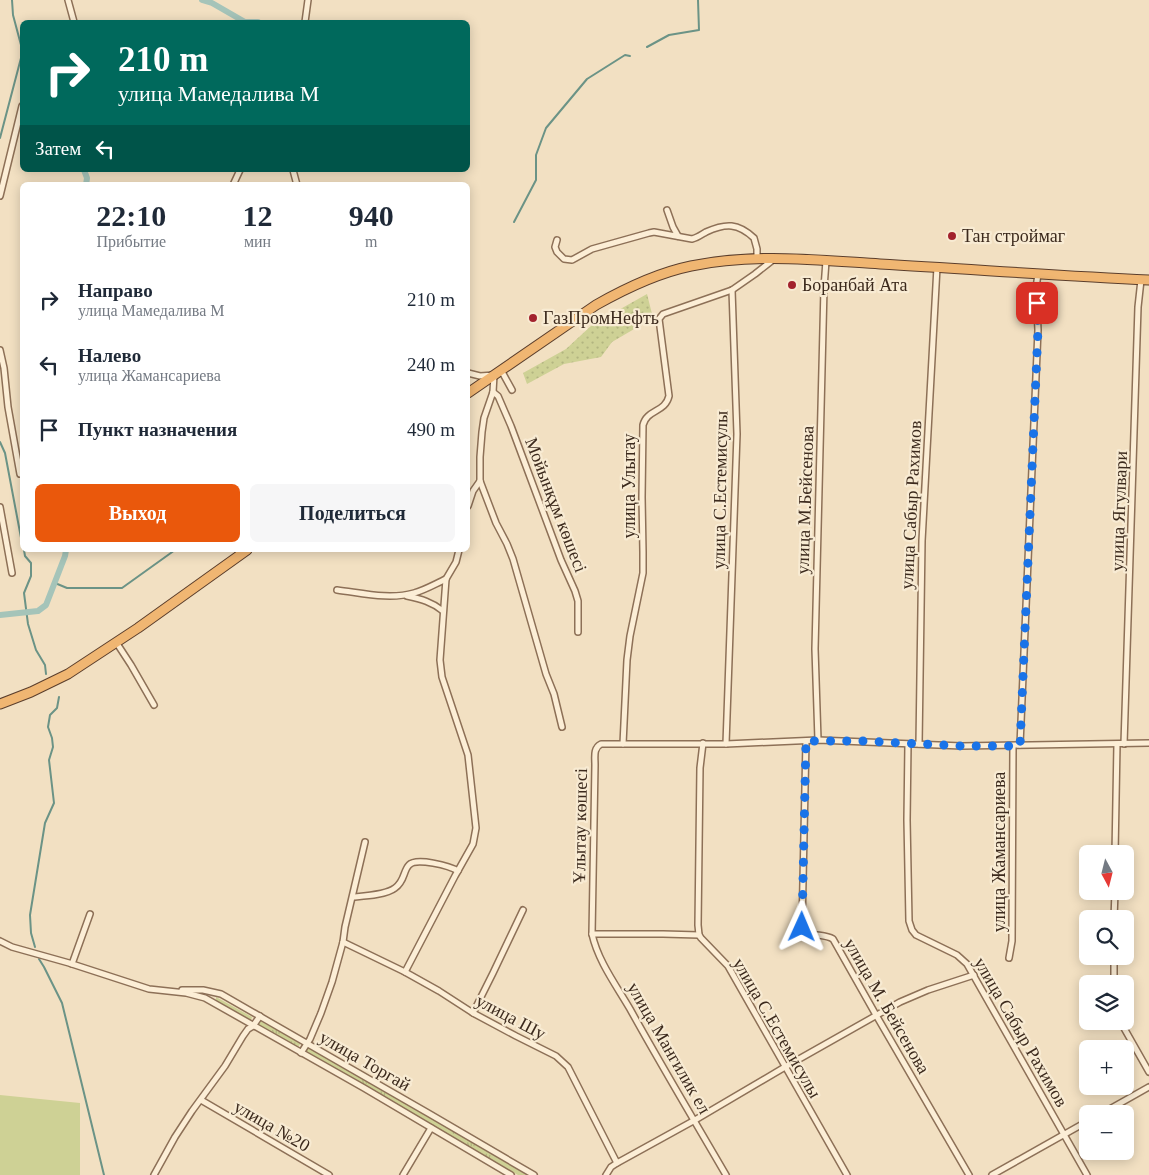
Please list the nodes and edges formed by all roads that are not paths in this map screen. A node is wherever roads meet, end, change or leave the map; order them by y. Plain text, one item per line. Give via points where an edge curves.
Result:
1 (68, 0) edge
2 (308, 0) edge
3 (73, 20) edge
4 (305, 20) edge
5 (20, 114) edge
6 (0, 196) edge
7 (667, 210) dead end
8 (678, 236) junction
9 (558, 240) dead end
10 (757, 259) junction
11 (774, 259) junction
12 (826, 261) junction
13 (937, 267) junction
14 (1038, 274) junction
15 (1145, 280) edge
16 (732, 290) junction
17 (0, 350) edge
18 (498, 372) junction
19 (470, 374) edge
20 (512, 390) dead end
21 (470, 392) edge
22 (493, 392) junction
23 (20, 474) dead end
24 (480, 481) junction
25 (470, 498) edge
26 (0, 507) edge
27 (244, 552) edge
28 (458, 552) edge
29 (12, 573) dead end
30 (446, 579) junction
31 (337, 590) dead end
32 (403, 595) junction
33 (443, 611) junction
34 (578, 632) dead end
35 (116, 642) junction
36 (0, 704) edge
37 (154, 705) dead end
38 (562, 727) dead end
39 (818, 740) junction
40 (806, 741) junction
41 (703, 743) junction
42 (1149, 743) edge
43 (623, 744) junction
44 (726, 744) junction
45 (908, 744) junction
46 (919, 744) junction
47 (1117, 744) junction
48 (1124, 744) junction
49 (1013, 746) junction
50 (1020, 746) junction
51 (365, 842) dead end
52 (1115, 845) edge
53 (458, 871) junction
54 (353, 897) junction
55 (523, 910) dead end
56 (90, 914) dead end
57 (592, 934) junction
58 (699, 935) junction
59 (0, 941) edge
60 (343, 942) junction
61 (1009, 958) dead end
62 (72, 964) junction
63 (404, 972) junction
64 (974, 976) junction
65 (177, 992) junction
66 (473, 1013) junction
67 (260, 1016) junction
68 (876, 1016) junction
69 (253, 1026) junction
70 (1125, 1030) edge
71 (307, 1043) junction
72 (301, 1053) junction
73 (785, 1067) junction
74 (1149, 1072) edge
75 (1149, 1087) edge
76 (201, 1100) junction
77 (1116, 1105) edge
78 (695, 1120) junction
79 (1079, 1126) edge
80 (431, 1128) junction
81 (1064, 1134) junction
82 (617, 1163) junction
83 (156, 1174) edge
84 (329, 1175) edge
85 (403, 1175) edge
86 (512, 1175) edge
87 (534, 1175) edge
88 (606, 1175) edge
89 (726, 1175) edge
90 (847, 1175) edge
91 (969, 1175) edge
92 (992, 1175) edge
93 (1087, 1175) edge

1 - 3 street
2 - 4 street
5 - 6 street
7 - 8 street
8 - 9 street via 648,233 592,249 569,261 557,252
8 - 10 street via 692,239 730,225 741,228 751,232
10 - 11 highway
10 - 18 highway via 691,266 632,286 596,305
11 - 12 highway
11 - 16 street
12 - 13 highway
12 - 39 street, улица М.Бейсенова via 816,578
13 - 14 highway
13 - 46 street, улица Сабыр Рахимов via 922,550
14 - 15 highway
14 - 50 street
15 - 48 street, улица Ягулвари via 1138,307
16 - 43 street, улица Улытау via 663,314 659,319 669,396 663,408 645,418 643,424 642,573 627,660
16 - 44 street, улица С.Естемисулы via 737,434
17 - 23 street
18 - 19 street
18 - 20 street
18 - 21 highway
18 - 22 street
22 - 24 street via 484,418
22 - 34 street, Мойынқұм көшесі via 498,396 511,426 578,601
24 - 25 street
24 - 38 street via 507,544
26 - 29 street
27 - 35 highway
28 - 30 street
30 - 32 street
30 - 33 street
31 - 32 street via 369,595
32 - 33 street via 435,604
33 - 53 street via 440,668 468,755 476,819 473,844
35 - 36 highway via 68,674
35 - 37 street
39 - 40 street, Ұлытау көшесі
39 - 45 street, Ұлытау көшесі
40 - 44 street, Ұлытау көшесі
40 - 68 street, улица М. Бейсенова via 802,927 808,934 833,939
41 - 43 street, Ұлытау көшесі
41 - 44 street, Ұлытау көшесі
41 - 58 street
42 - 48 street, Ұлытау көшесі
43 - 57 street, Ұлытау көшесі via 601,744 595,751
45 - 46 street, Ұлытау көшесі
45 - 64 street, улица Сабыр Рахимов via 910,926 916,934 958,955
46 - 49 street, Ұлытау көшесі
47 - 48 street, Ұлытау көшесі
47 - 50 street, Ұлытау көшесі
47 - 52 street
49 - 50 street, Ұлытау көшесі
49 - 61 street, улица Жамансариева via 1012,941
51 - 54 street
53 - 54 street via 448,866 411,862 393,890
53 - 63 street
54 - 60 street
55 - 66 street
56 - 62 street
57 - 58 street
57 - 78 street, улица Мангилик ел via 602,960
58 - 73 street, улица С.Естемисулы via 728,966
59 - 62 street, улица Торгай
60 - 63 street, улица Шу
60 - 71 street via 321,1013
62 - 65 street, улица Торгай via 149,989
63 - 66 street, улица Шу
64 - 68 street via 928,990
64 - 81 street, улица Сабыр Рахимов
65 - 67 street, улица Торгай via 214,992
65 - 69 street, улица Торгай via 205,998
66 - 82 street, улица Шу via 564,1062
67 - 69 street
67 - 71 street, улица Торгай
68 - 73 street
68 - 91 street, улица М. Бейсенова
69 - 72 street, улица Торгай
69 - 76 street
70 - 74 street
71 - 72 street
71 - 87 street, улица Торгай
72 - 80 street, улица Торгай
73 - 78 street
73 - 90 street, улица С.Естемисулы
75 - 77 street
76 - 83 street via 175,1137
76 - 84 street, улица №20
78 - 82 street
78 - 89 street, улица Мангилик ел
79 - 81 street
80 - 85 street
80 - 86 street, улица Торгай
81 - 92 street
81 - 93 street, улица Сабыр Рахимов
82 - 88 street

